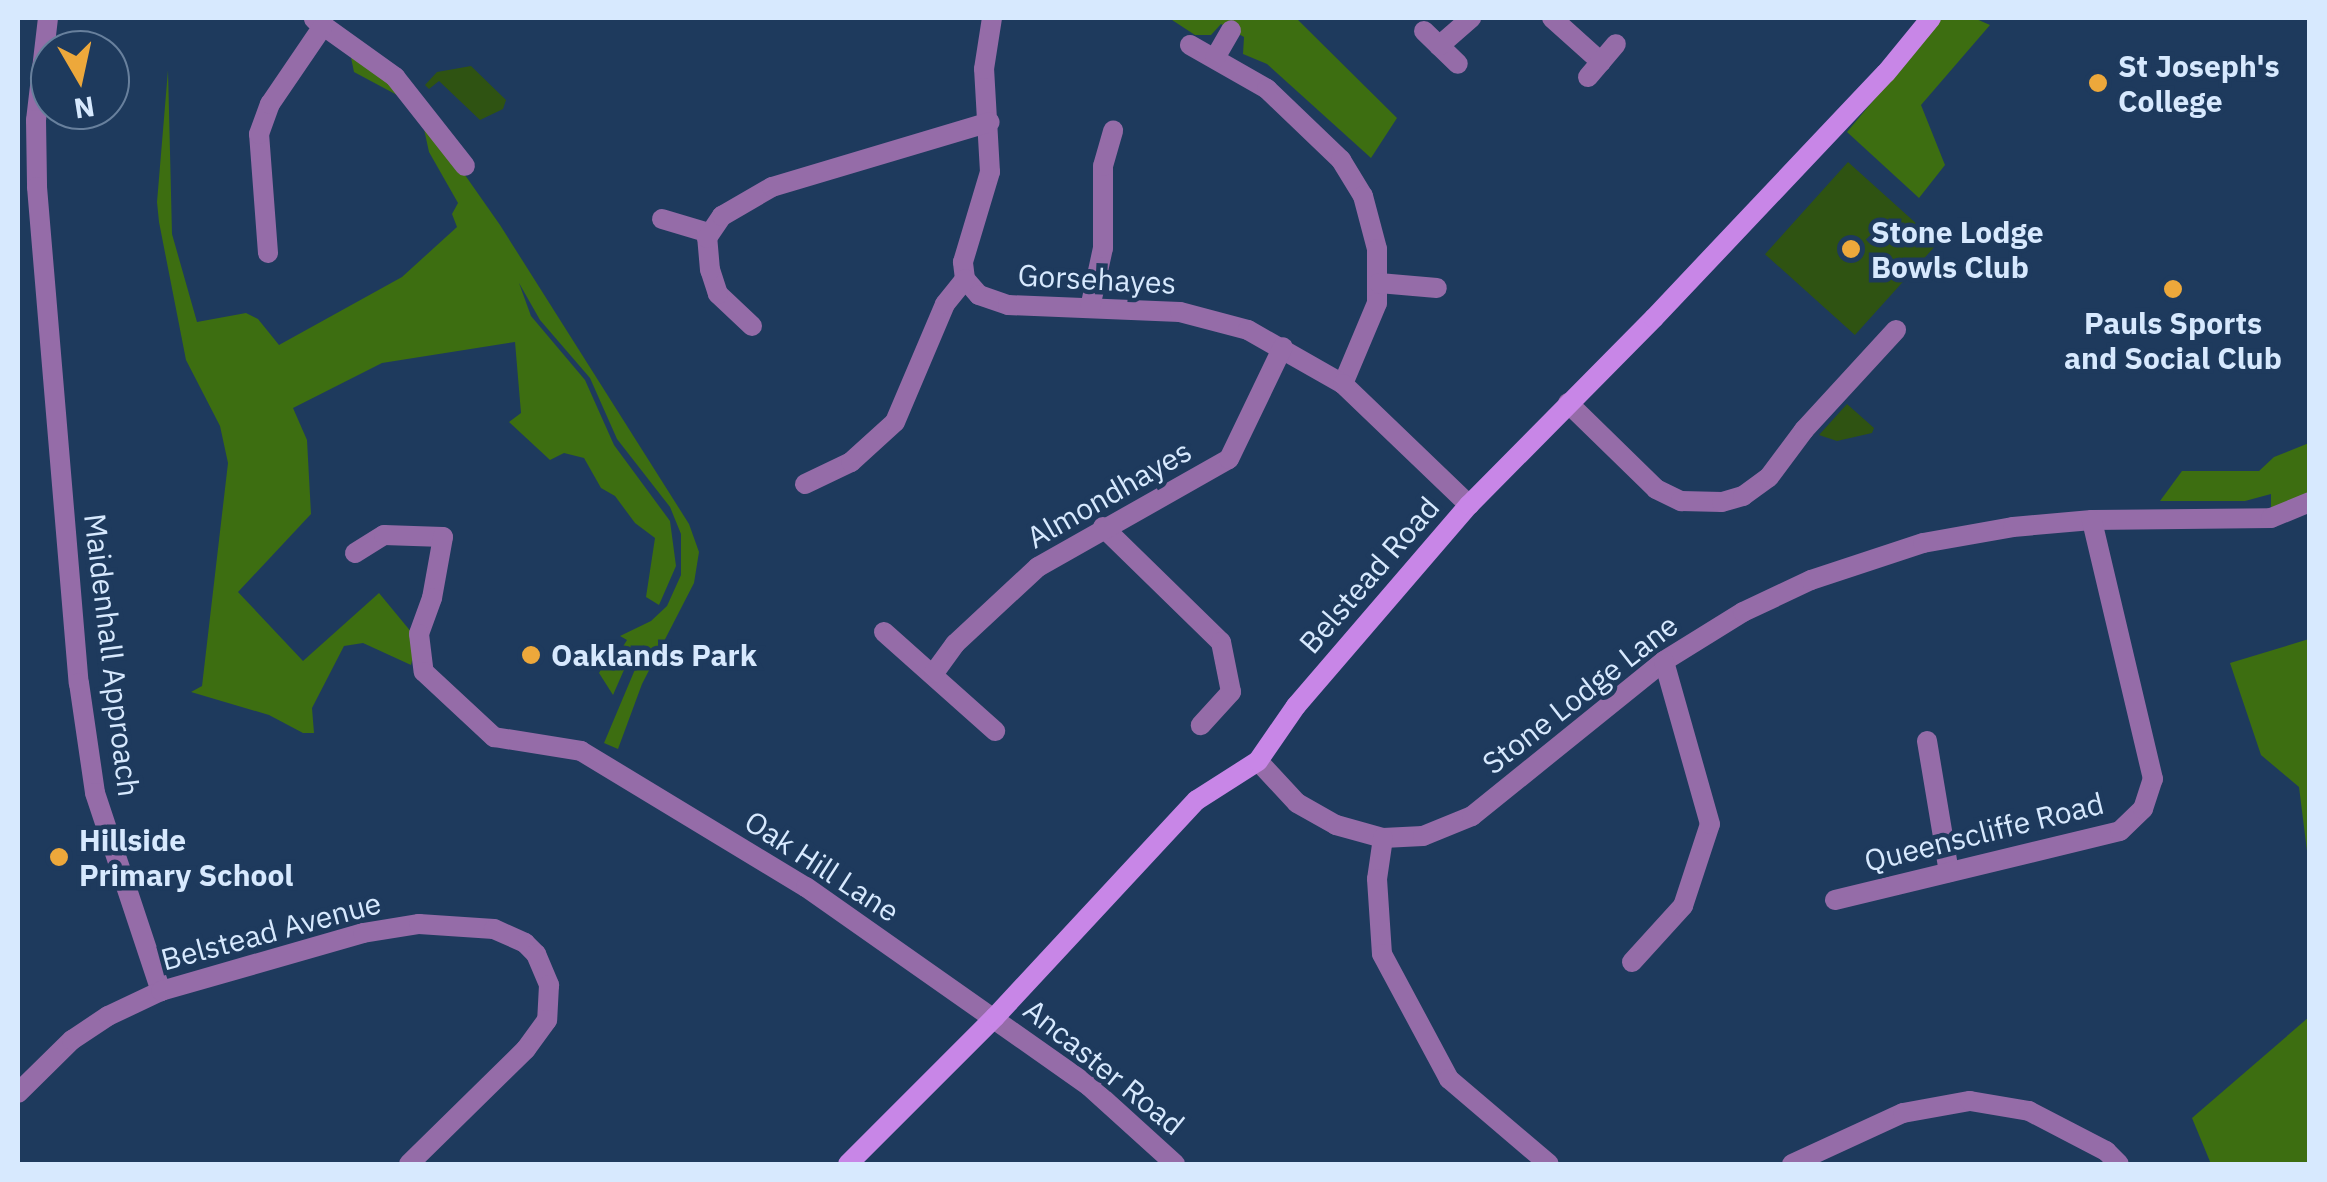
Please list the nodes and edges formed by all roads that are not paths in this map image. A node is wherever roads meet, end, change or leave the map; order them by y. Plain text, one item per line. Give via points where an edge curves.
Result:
1 (48, 18) edge
2 (992, 18) edge
3 (1471, 18) edge
4 (1552, 18) edge
5 (1931, 18) edge
6 (318, 22) edge
7 (1231, 30) dead end
8 (1616, 44) dead end
9 (1190, 45) dead end
10 (1215, 58) junction
11 (1458, 64) dead end
12 (990, 122) junction
13 (1112, 130) dead end
14 (465, 166) dead end
15 (662, 220) dead end
16 (708, 232) junction
17 (268, 253) dead end
18 (965, 279) junction
19 (1378, 283) junction
20 (1437, 288) dead end
21 (1090, 308) junction
22 (752, 326) dead end
23 (1896, 330) dead end
24 (1283, 346) junction
25 (1343, 384) junction
26 (1568, 402) junction
27 (805, 484) dead end
28 (2310, 502) edge
29 (1469, 505) junction
30 (2092, 520) junction
31 (1103, 527) junction
32 (355, 553) dead end
33 (884, 632) dead end
34 (1664, 661) junction
35 (934, 673) junction
36 (1201, 725) dead end
37 (995, 731) dead end
38 (1927, 741) dead end
39 (1258, 761) junction
40 (1383, 838) junction
41 (1949, 872) junction
42 (1835, 900) dead end
43 (1632, 962) dead end
44 (161, 991) junction
45 (995, 1017) junction
46 (18, 1093) edge
47 (409, 1164) edge
48 (848, 1164) edge
49 (1174, 1164) edge
50 (1549, 1164) edge
51 (1792, 1164) edge
52 (2119, 1164) edge

1 - 44 street, Maidenhall Approach via 36,186 82,712 95,793
2 - 12 street via 984,69
3 - 11 street via 1431,39
4 - 8 street via 1595,70
5 - 26 street, Belstead Road
6 - 14 street via 396,77
6 - 17 street via 259,134
7 - 10 street
9 - 10 street
10 - 19 street via 1267,90 1350,171 1371,222
12 - 16 street via 772,186 728,211
12 - 18 street via 990,172
13 - 21 street via 1103,166 1103,248
15 - 16 street
16 - 22 street via 715,288
18 - 21 street, Gorsehayes via 979,295 1000,303
18 - 27 street via 945,304 894,422 852,462
19 - 20 street
19 - 25 street via 1374,313
21 - 24 street, Gorsehayes via 1180,312
23 - 26 street via 1770,477 1722,502 1696,504 1656,489
24 - 25 street, Gorsehayes
24 - 31 street, Almondhayes via 1230,459
25 - 29 street, Gorsehayes
26 - 29 street, Belstead Road
28 - 30 street, Stone Lodge Lane via 2271,518
29 - 39 street, Belstead Road via 1296,706
30 - 34 street, Stone Lodge Lane via 1923,543 1810,580
30 - 41 street, Queenscliffe Road via 2153,779 2143,809 2120,832
31 - 35 street, Almondhayes via 1038,567 955,644
31 - 36 street via 1221,642 1231,692
32 - 45 street, Oak Hill Lane via 384,535 443,537 419,634 424,672 494,736 581,751 806,887
33 - 35 street
34 - 40 street, Stone Lodge Lane via 1472,816 1423,836
34 - 43 street via 1710,824 1683,906
35 - 37 street
38 - 41 street
39 - 40 street, Stone Lodge Lane via 1298,803 1336,826
39 - 45 street, Belstead Road via 1198,800
40 - 50 street via 1376,879 1382,954 1449,1078
41 - 42 street, Queenscliffe Road
44 - 46 street, Belstead Avenue via 72,1040
44 - 47 street, Belstead Avenue via 309,947 419,924 494,929 525,943 550,985 547,1020
45 - 48 street, Belstead Road
45 - 49 street, Ancaster Road via 1089,1086
51 - 52 street via 1903,1113 1970,1101 2029,1111

